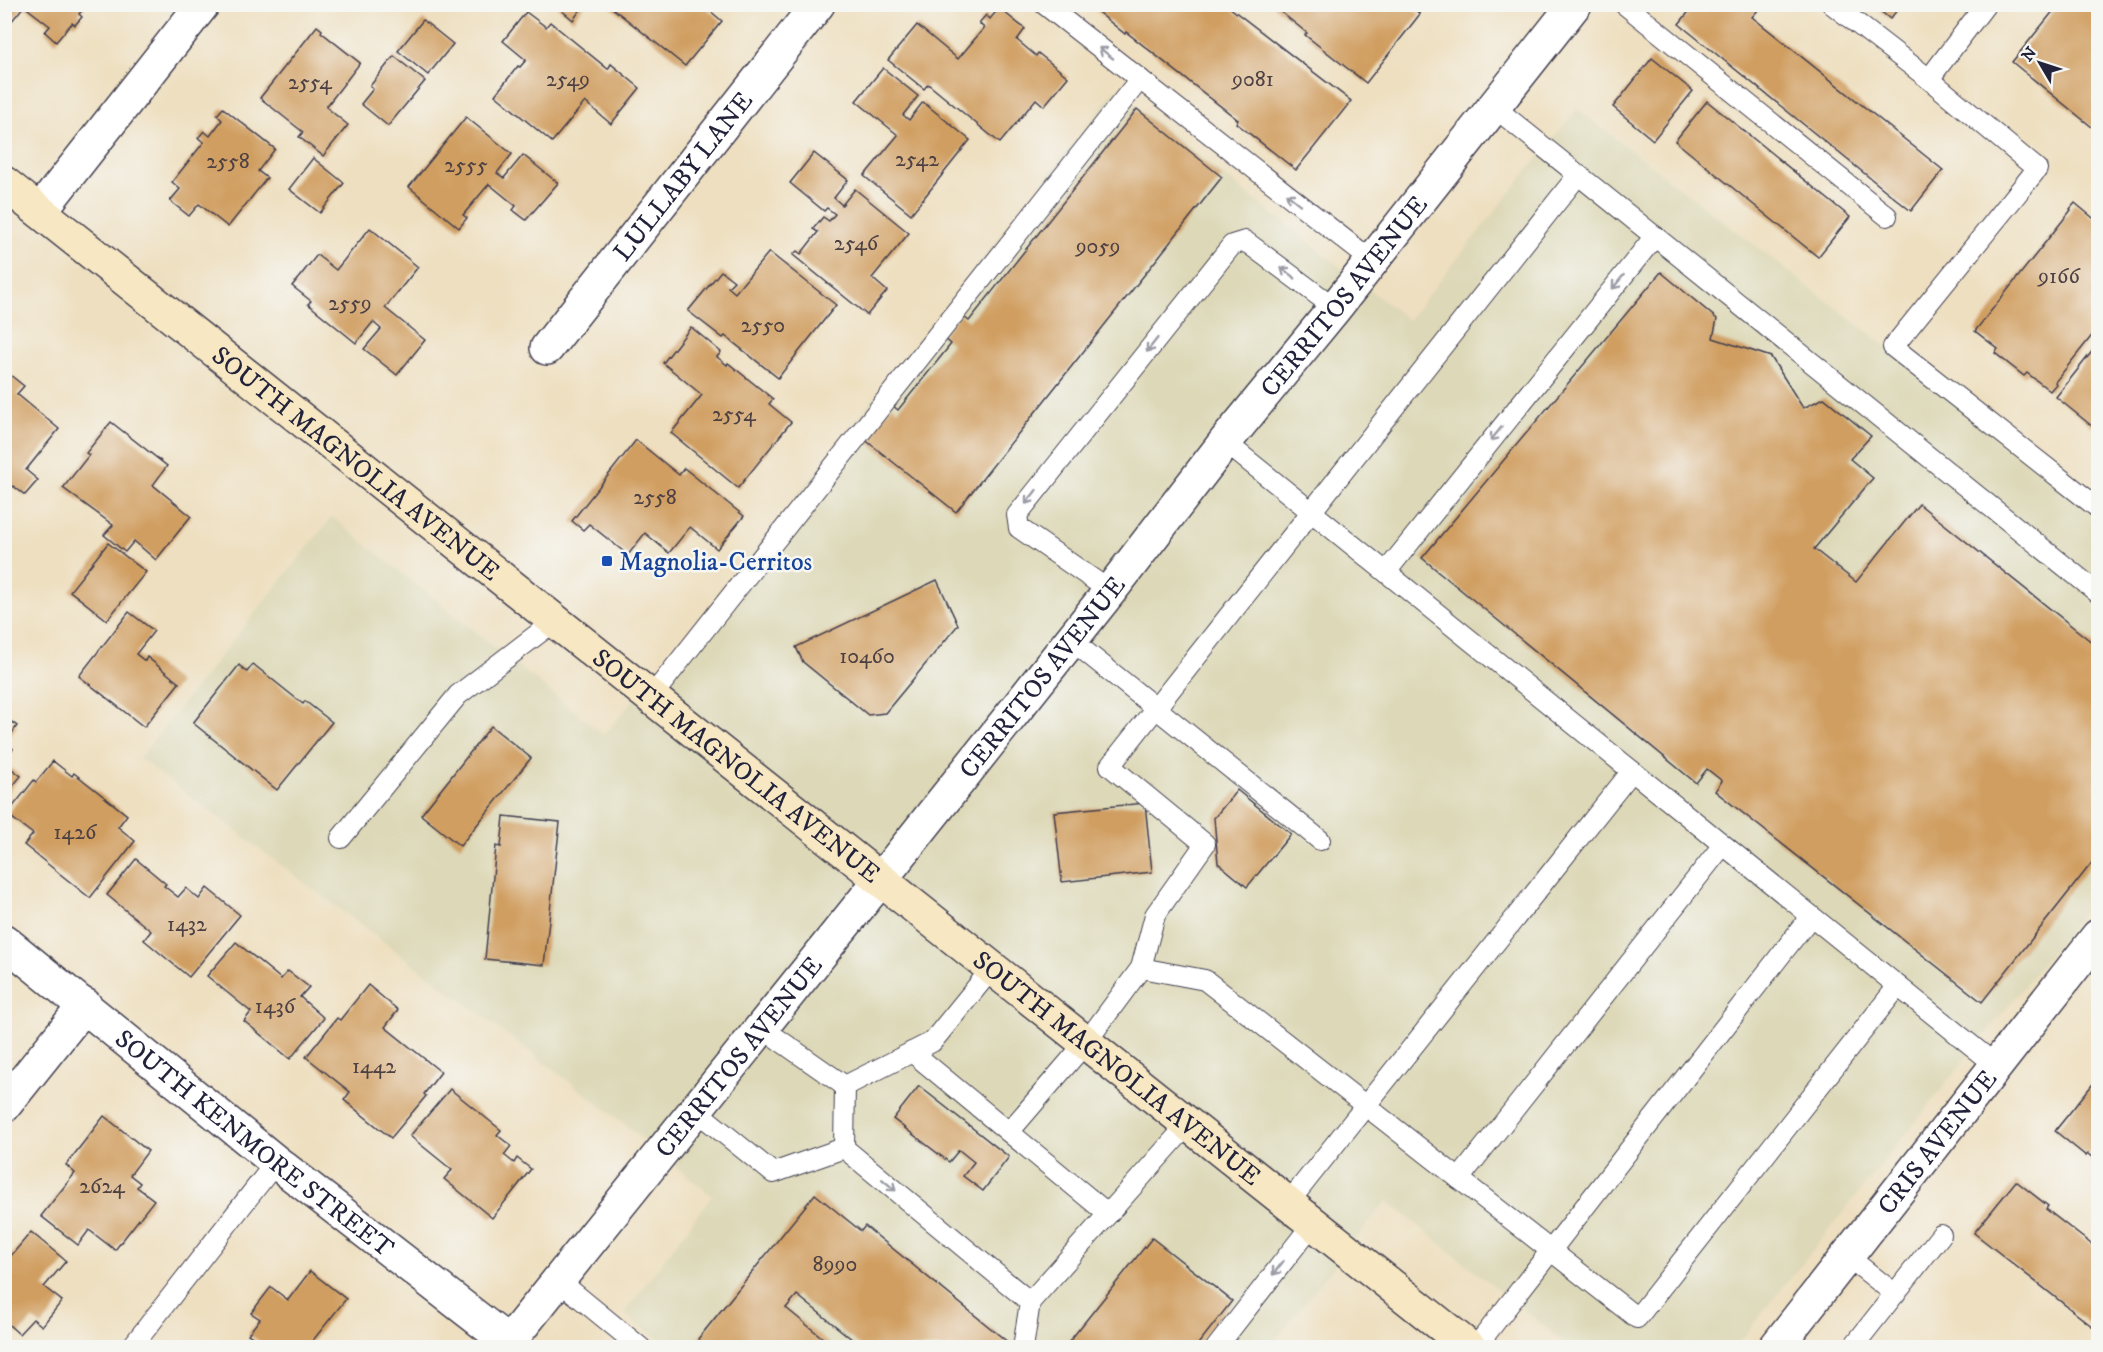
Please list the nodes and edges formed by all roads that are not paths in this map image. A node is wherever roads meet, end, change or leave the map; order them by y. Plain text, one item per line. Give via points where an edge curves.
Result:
1 (203, 4) edge
2 (818, 4) edge
3 (1044, 4) edge
4 (1575, 4) edge
5 (1624, 4) edge
6 (1832, 4) edge
7 (1986, 4) edge
8 (1140, 79) junction
9 (1929, 79) junction
10 (1494, 107) junction
11 (1578, 174) junction
12 (4, 183) edge
13 (40, 211) junction
14 (1887, 216) dead end
15 (1655, 236) junction
16 (1372, 261) junction
17 (1335, 308) junction
18 (547, 348) dead end
19 (1225, 442) junction
20 (2098, 508) edge
21 (1311, 512) junction
22 (1386, 572) junction
23 (1110, 591) junction
24 (2098, 593) edge
25 (556, 620) junction
26 (1071, 640) junction
27 (652, 696) junction
28 (1156, 708) junction
29 (1632, 771) junction
30 (341, 838) dead end
31 (1320, 840) dead end
32 (1723, 845) junction
33 (882, 879) junction
34 (1811, 916) junction
35 (2098, 936) edge
36 (4, 941) edge
37 (993, 967) junction
38 (1142, 968) junction
39 (1898, 986) junction
40 (85, 1005) junction
41 (762, 1028) junction
42 (1087, 1041) junction
43 (912, 1052) junction
44 (1997, 1066) junction
45 (845, 1086) junction
46 (1365, 1105) junction
47 (4, 1106) edge
48 (695, 1110) junction
49 (1189, 1123) junction
50 (1009, 1132) junction
51 (844, 1148) junction
52 (276, 1162) junction
53 (1459, 1179) junction
54 (1289, 1202) junction
55 (1108, 1214) junction
56 (1314, 1222) junction
57 (1941, 1235) dead end
58 (1551, 1251) junction
59 (1847, 1256) junction
60 (558, 1280) junction
61 (1895, 1294) junction
62 (1030, 1302) junction
63 (506, 1345) edge
64 (132, 1347) edge
65 (641, 1347) edge
66 (1023, 1347) edge
67 (1216, 1347) edge
68 (1470, 1347) edge
69 (1476, 1347) edge
70 (1775, 1347) edge
71 (1852, 1347) edge

1 - 13 street
2 - 18 street, LULLABY LANE
8 -> 3 lane
4 - 10 street, CERRITOS AVENUE
5 - 14 lane
6 - 9 lane
7 - 9 lane
16 -> 8 lane
8 - 27 lane
9 - 20 lane via 2037,169 1893,347
10 - 11 lane
10 - 16 street, CERRITOS AVENUE
11 - 15 lane
11 - 21 lane
12 - 13 main road, SOUTH MAGNOLIA AVENUE
13 - 25 main road, SOUTH MAGNOLIA AVENUE
15 -> 22 lane
15 - 24 lane
16 - 17 street, CERRITOS AVENUE
17 - 19 street, CERRITOS AVENUE
17 -> 23 lane via 1245,241 1232,245 1017,515 1019,528
19 - 21 lane
19 - 23 street, CERRITOS AVENUE
21 - 22 lane
21 - 28 lane
22 - 29 lane
23 - 26 street, CERRITOS AVENUE
25 - 27 main road, SOUTH MAGNOLIA AVENUE
25 - 30 lane via 458,695
26 - 28 lane
26 - 33 street, CERRITOS AVENUE
27 - 33 main road, SOUTH MAGNOLIA AVENUE
28 - 31 lane
28 - 38 lane via 1110,765 1205,844 1155,915
29 - 32 lane
29 - 46 lane
32 - 34 lane
32 - 53 lane
33 - 37 main road, SOUTH MAGNOLIA AVENUE
33 - 41 street, CERRITOS AVENUE
34 - 39 lane
34 - 58 lane
35 - 44 street, CRIS AVENUE
36 - 40 street, SOUTH KENMORE STREET
37 - 42 main road, SOUTH MAGNOLIA AVENUE
37 - 43 lane via 932,1042
38 - 42 lane
38 - 46 lane via 1205,980
39 - 44 lane
39 - 58 lane via 1638,1318
40 - 47 street
40 - 52 street, SOUTH KENMORE STREET
41 - 45 lane
41 - 48 street, CERRITOS AVENUE
42 - 49 main road, SOUTH MAGNOLIA AVENUE
42 - 50 lane
43 - 45 lane
43 - 50 lane
44 - 59 street, CRIS AVENUE
45 - 51 lane
46 - 53 lane
46 - 54 lane
48 - 51 lane via 772,1173
48 - 60 street, CERRITOS AVENUE
49 - 54 main road, SOUTH MAGNOLIA AVENUE
49 - 55 lane
50 - 55 lane
51 -> 62 lane
52 - 63 street, SOUTH KENMORE STREET
52 - 64 lane
53 - 58 lane
54 - 56 main road, SOUTH MAGNOLIA AVENUE
55 - 62 lane
56 -> 67 lane
56 - 68 main road, SOUTH MAGNOLIA AVENUE
57 - 61 lane
58 - 69 lane
59 - 61 lane
59 - 70 street, CRIS AVENUE
60 - 63 street, CERRITOS AVENUE
60 - 65 lane
61 - 71 lane
62 - 66 lane

